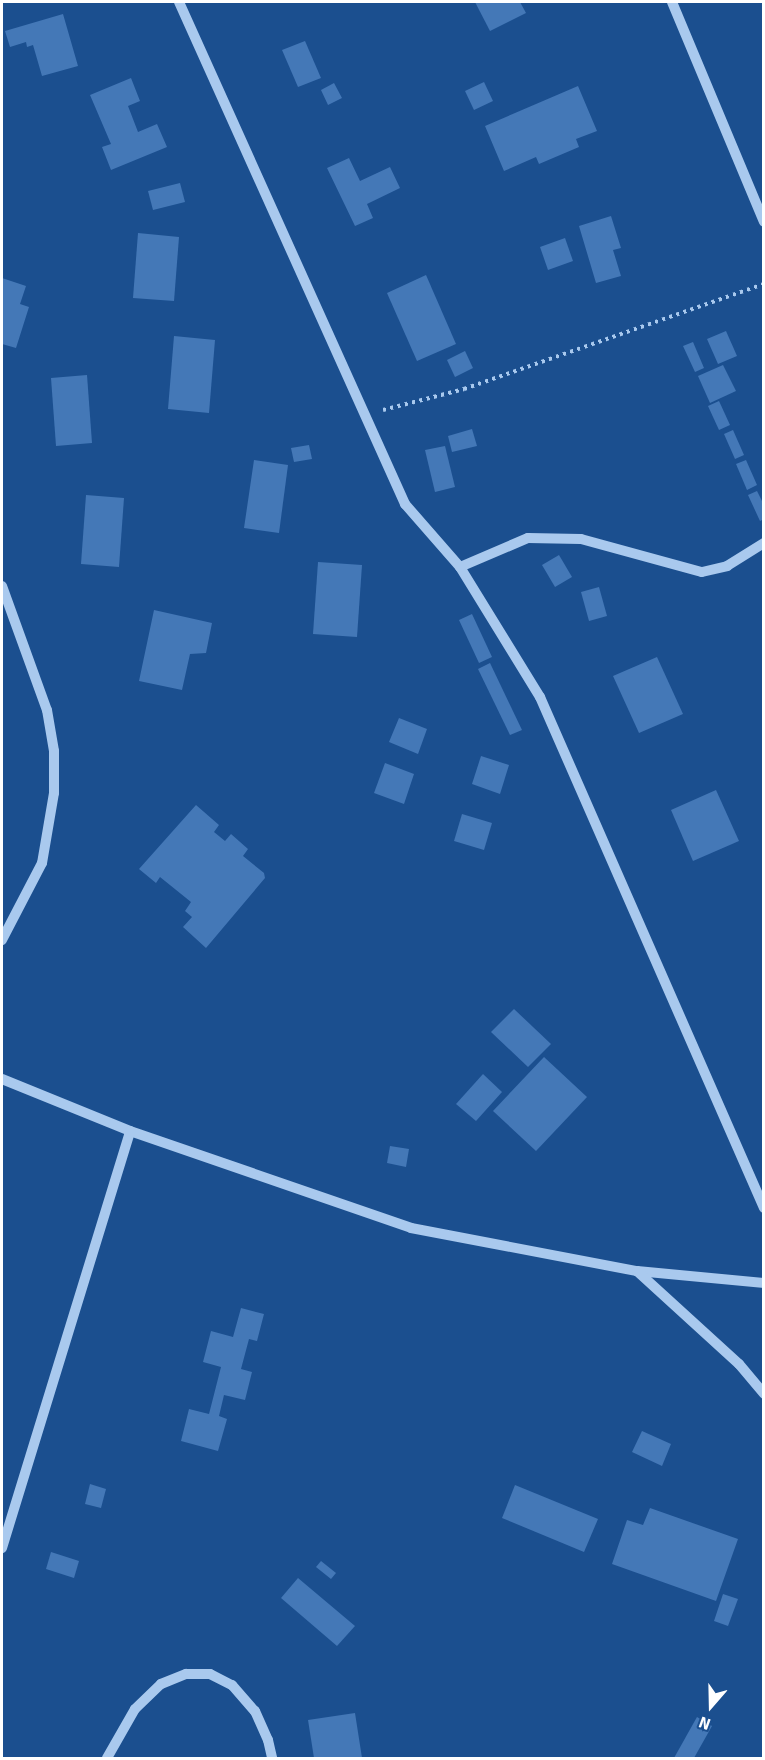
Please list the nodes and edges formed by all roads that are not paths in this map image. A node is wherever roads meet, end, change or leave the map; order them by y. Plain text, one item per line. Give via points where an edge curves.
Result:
1 (179, 2) edge
2 (672, 2) edge
3 (764, 222) edge
4 (764, 543) edge
5 (460, 567) junction
6 (2, 586) edge
7 (2, 940) edge
8 (2, 1079) edge
9 (130, 1131) junction
10 (764, 1208) edge
11 (637, 1271) junction
12 (764, 1283) edge
13 (764, 1394) edge
14 (2, 1548) edge
15 (107, 1758) edge
16 (272, 1758) edge

1 - 5 street via 405,504
2 - 3 street
4 - 5 street via 727,566 702,572 581,539 528,538
5 - 10 street via 540,697
6 - 7 street via 47,710 54,751 54,793 42,863
8 - 9 street
9 - 11 street via 411,1228
9 - 14 street
11 - 12 street
11 - 13 street via 739,1364
15 - 16 street via 135,1709 161,1684 186,1674 210,1674 232,1685 255,1711

